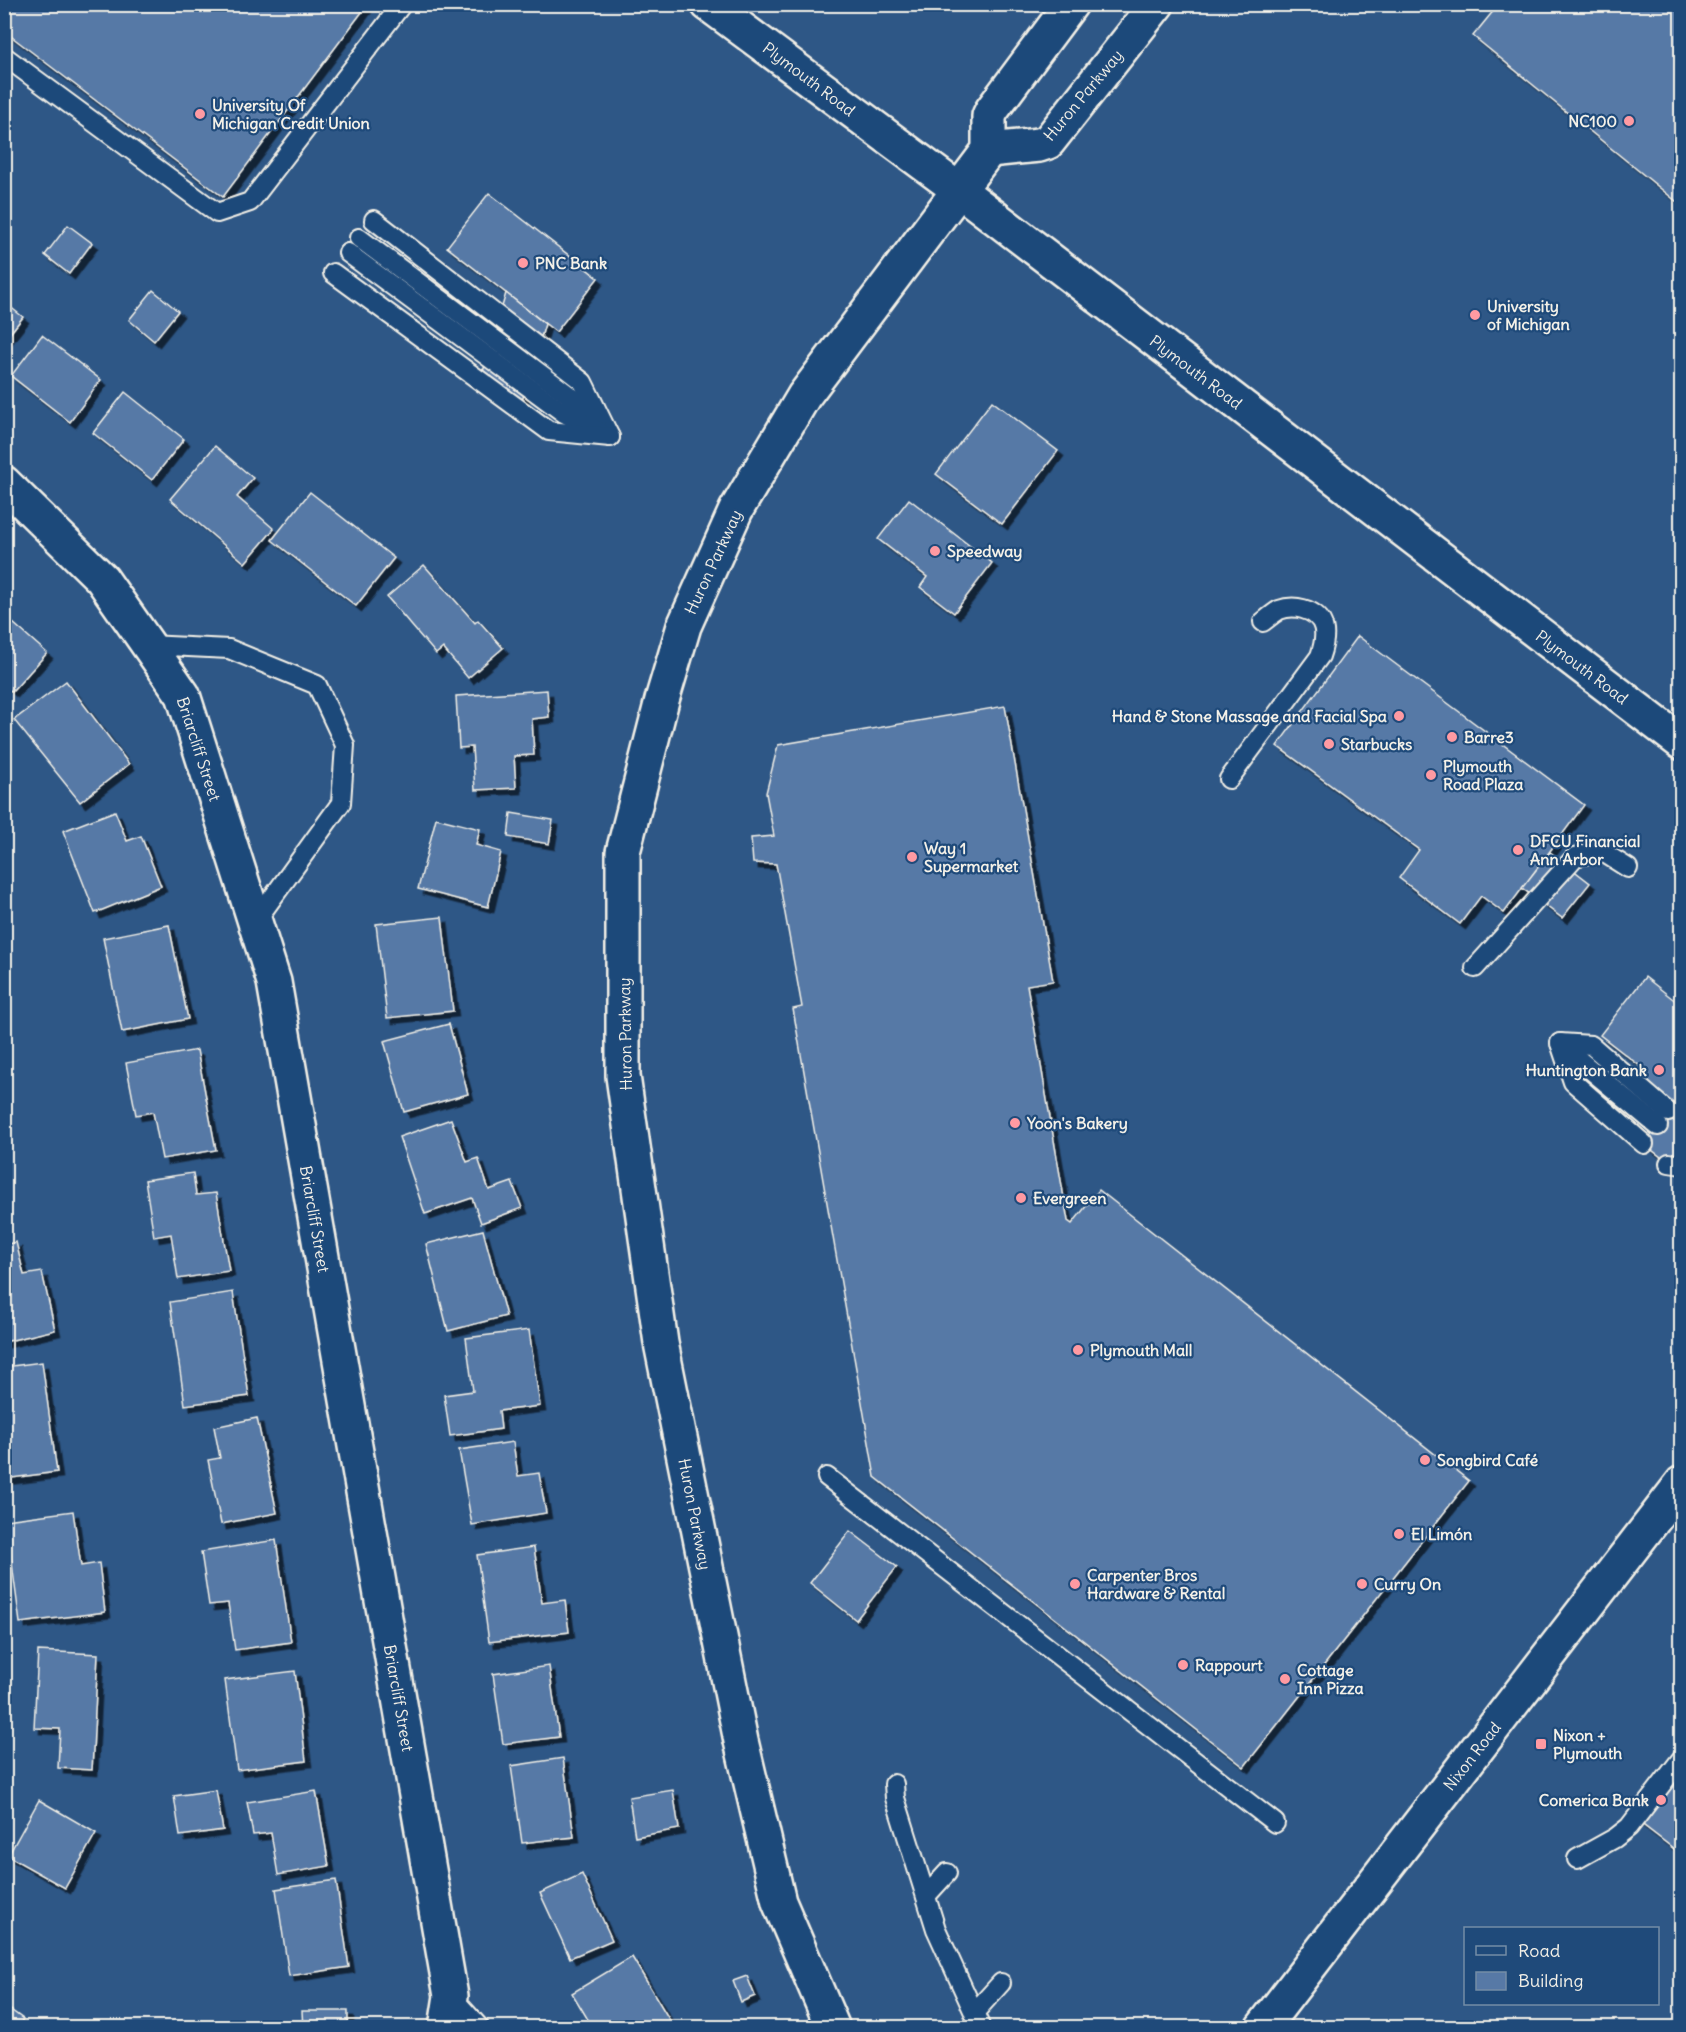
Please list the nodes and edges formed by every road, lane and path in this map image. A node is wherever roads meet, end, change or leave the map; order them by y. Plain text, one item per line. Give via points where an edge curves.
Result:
1 (402, 4) edge
2 (708, 4) edge
3 (1071, 4) edge
4 (1157, 4) edge
5 (4, 56) edge
6 (989, 150) junction
7 (959, 190) junction
8 (374, 220) dead end
9 (354, 246) dead end
10 (333, 273) dead end
11 (610, 436) junction
12 (4, 483) edge
13 (1263, 622) dead end
14 (148, 645) junction
15 (1682, 743) edge
16 (1229, 779) dead end
17 (1628, 868) dead end
18 (255, 922) junction
19 (1475, 968) dead end
20 (1663, 1119) dead end
21 (1644, 1143) dead end
22 (827, 1477) dead end
23 (1682, 1483) edge
24 (1682, 1758) edge
25 (894, 1784) dead end
26 (1275, 1823) dead end
27 (1577, 1859) dead end
28 (947, 1873) dead end
29 (926, 1896) junction
30 (1001, 1983) dead end
31 (448, 2012) edge
32 (978, 2020) edge
33 (480, 2028) edge
34 (833, 2028) edge
35 (1262, 2028) edge

1 - 5 lane via 250,202 217,213
2 - 7 main road, Plymouth Road
3 - 6 main road via 992,110
4 - 6 main road, Huron Parkway via 1048,142
6 - 7 main road, Huron Parkway
7 - 15 main road, Plymouth Road
7 - 34 main road, Huron Parkway via 804,396 736,510 684,626 623,852 623,1076 661,1343 741,1741 779,1902
8 - 11 lane via 583,382
9 - 11 lane via 574,399
10 - 11 lane via 549,431
12 - 14 main road, Briarcliff Street via 102,579
13 - 16 lane via 1281,609 1296,607 1312,612 1323,624 1326,640 1320,656
14 - 18 main road, Briarcliff Street via 183,695
14 - 18 lane via 229,649 317,685 345,745 341,803
17 - 19 lane via 1601,851 1575,857
18 - 31 main road, Briarcliff Street via 274,982
20 - 21 lane via 1560,1043 1573,1082
22 - 26 lane
23 - 35 main road, Nixon Road
24 - 27 lane via 1629,1827
25 - 29 lane
28 - 29 lane
29 - 32 lane via 936,1929
30 - 32 lane
31 - 33 lane

